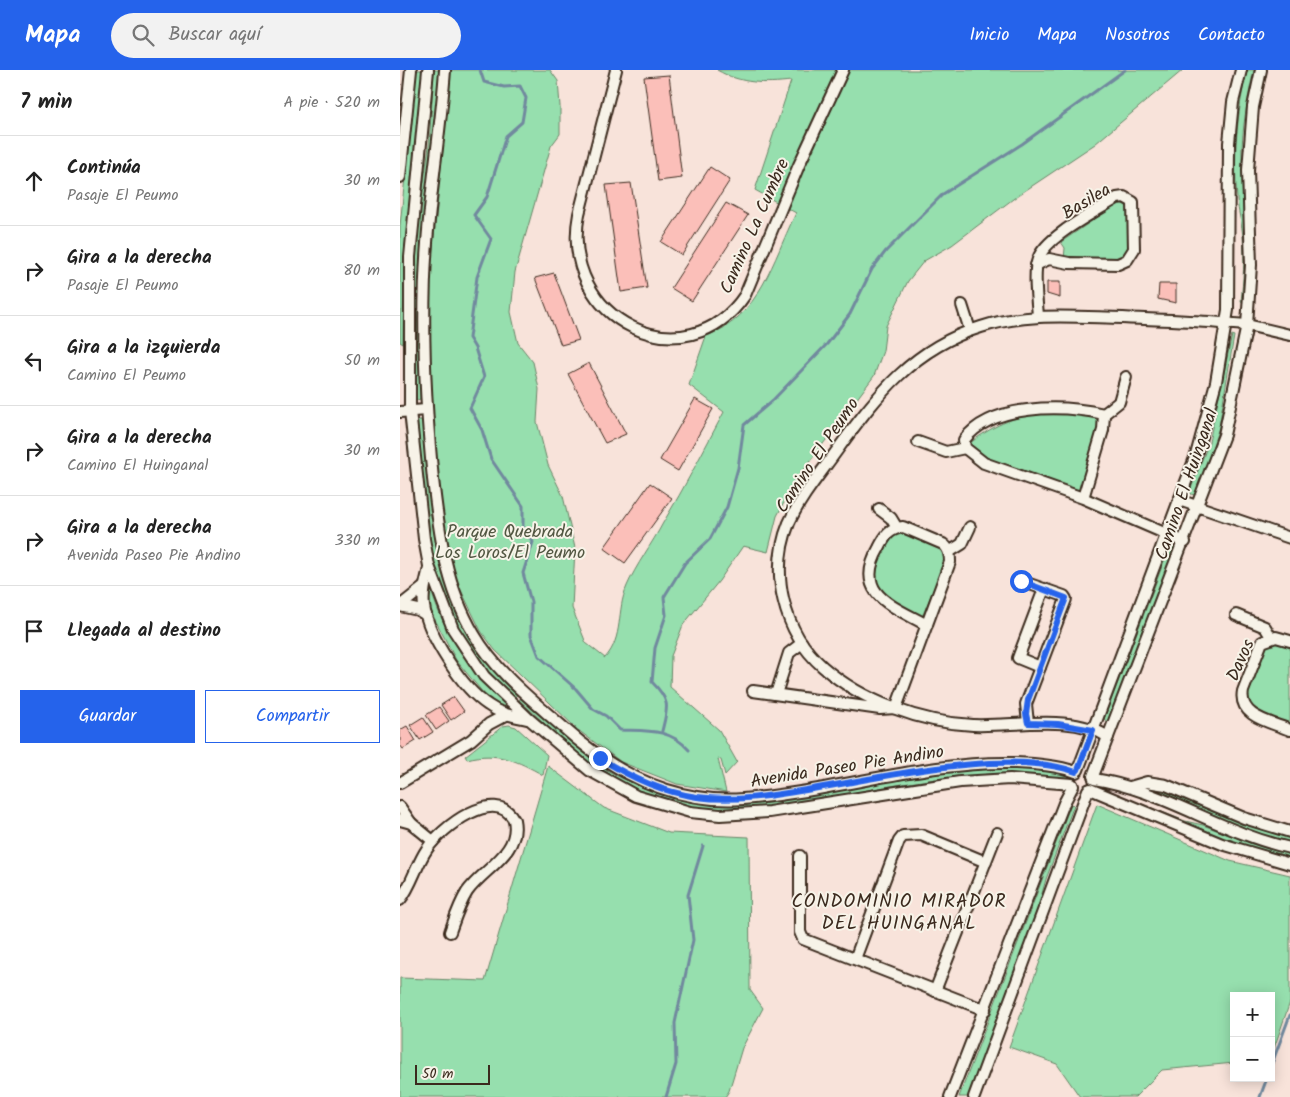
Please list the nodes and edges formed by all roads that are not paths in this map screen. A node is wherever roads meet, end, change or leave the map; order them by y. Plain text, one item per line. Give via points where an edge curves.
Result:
1 (410, 70) edge
2 (428, 70) edge
3 (445, 70) edge
4 (616, 70) edge
5 (843, 70) edge
6 (1242, 70) edge
7 (1260, 70) edge
8 (400, 176) edge
9 (1036, 265) junction
10 (962, 305) dead end
11 (1038, 316) junction
12 (1226, 323) junction
13 (1248, 325) junction
14 (970, 330) junction
15 (1290, 335) edge
16 (404, 351) edge
17 (1126, 377) dead end
18 (426, 410) junction
19 (405, 412) edge
20 (1104, 414) junction
21 (918, 442) dead end
22 (965, 448) junction
23 (1082, 498) junction
24 (1179, 500) junction
25 (1198, 507) junction
26 (879, 509) dead end
27 (970, 527) dead end
28 (897, 528) junction
29 (1166, 535) junction
30 (1290, 538) edge
31 (1185, 542) junction
32 (949, 552) junction
33 (429, 566) junction
34 (1021, 581) dead end
35 (424, 587) junction
36 (1044, 589) junction
37 (400, 606) edge
38 (426, 615) junction
39 (1236, 615) dead end
40 (927, 625) junction
41 (1271, 637) junction
42 (1290, 641) edge
43 (802, 643) junction
44 (1040, 667) junction
45 (753, 691) dead end
46 (776, 694) junction
47 (482, 701) junction
48 (896, 708) junction
49 (506, 715) junction
50 (528, 719) junction
51 (1028, 723) junction
52 (485, 728) junction
53 (1093, 730) junction
54 (1290, 730) edge
55 (1108, 737) junction
56 (1077, 771) junction
57 (400, 783) edge
58 (1091, 783) junction
59 (1073, 785) junction
60 (1130, 787) junction
61 (400, 807) edge
62 (400, 820) edge
63 (411, 823) junction
64 (1289, 828) edge
65 (997, 833) dead end
66 (433, 841) junction
67 (1290, 848) edge
68 (800, 856) dead end
69 (986, 862) junction
70 (1290, 864) edge
71 (400, 900) edge
72 (450, 932) dead end
73 (855, 959) junction
74 (935, 991) junction
75 (985, 1010) junction
76 (950, 1097) edge
77 (974, 1097) edge

1 - 8 street
2 - 16 street, Avenida Paseo Pie Andino via 411,238
3 - 18 street, Avenida Paseo Pie Andino via 426,244
4 - 5 street, Camino La Cumbre via 579,214 577,256 587,286 606,310 621,322 640,330 671,335 697,331 714,324 732,311 744,295
6 - 12 street, Camino El Huinganal via 1233,102 1229,143 1230,285
7 - 13 street, Camino El Huinganal via 1253,107 1248,170 1251,265
9 - 9 street, Basilea via 1048,259 1118,264 1127,260 1134,249 1133,202 1120,197 1109,203 1054,239 1040,253
9 - 11 street
10 - 14 street
11 - 12 street, Camino El Peumo
11 - 14 street, Camino El Peumo
12 - 13 street, Camino El Peumo
12 - 24 street, Camino El Huinganal via 1208,416
13 - 15 street, Camino El Peumo
13 - 25 street, Camino El Huinganal via 1224,435
14 - 43 street, Camino El Peumo via 921,356 887,386 795,512 783,543 780,574 787,612
16 - 19 street, Avenida Paseo Pie Andino
17 - 20 street via 1119,402
18 - 19 street
18 - 56 street, Avenida Paseo Pie Andino via 440,540 449,577 468,623 488,655 511,681 587,748 614,767 668,790 729,800 979,764 1036,764
19 - 33 street, Avenida Paseo Pie Andino
20 - 22 street via 1048,407 1011,414 970,432 964,440
20 - 23 street via 1103,430
21 - 22 street via 946,452
22 - 23 street via 984,463
23 - 29 street
24 - 25 street
24 - 29 street, Camino El Huinganal
25 - 30 street
25 - 31 street, Camino El Huinganal
26 - 28 street via 892,518
27 - 32 street via 962,544
28 - 32 street via 904,527 943,544
28 - 40 street via 886,535 873,558 869,577 880,599
29 - 31 street
29 - 53 street, Camino El Huinganal
31 - 55 street, Camino El Huinganal
32 - 40 street via 950,562
33 - 35 street
33 - 50 street, Avenida Paseo Pie Andino via 445,613 467,653 493,686
34 - 36 street
35 - 37 street
35 - 38 street
36 - 44 street via 1018,658
36 - 44 street via 1066,599
37 - 38 street
38 - 47 street via 449,660
39 - 41 street, Davos via 1265,627
40 - 48 street
41 - 42 street, Davos
41 - 54 street, Davos via 1260,647 1242,691 1242,702 1251,714
43 - 46 street via 789,653
43 - 48 street, Camino El Peumo via 833,674
44 - 51 street via 1026,704
45 - 46 street, Camino El Peumo
46 - 48 street, Camino El Peumo via 880,709
47 - 49 street
47 - 52 street via 487,714
48 - 51 street, Camino El Peumo via 957,724
49 - 50 street
49 - 52 street
50 - 59 street, Avenida Paseo Pie Andino via 575,760 619,788 662,805 709,815 769,812 960,782 1010,779
51 - 53 street, Camino El Peumo
52 - 57 street
53 - 55 street, Camino El Peumo
53 - 56 street, Camino El Huinganal
55 - 58 street, Camino El Huinganal
56 - 58 street via 1087,770
56 - 59 street via 1072,779
58 - 59 street via 1082,791
58 - 60 street
58 - 70 street via 1222,844
58 - 77 street, Camino El Huinganal
59 - 75 street
60 - 64 street via 1146,782 1166,785 1244,818
60 - 67 street via 1226,828
61 - 63 street
62 - 63 street
63 - 66 street
65 - 69 street
66 - 71 street
66 - 72 street via 459,819 485,807 504,809 514,820 515,834 511,846 467,892
68 - 73 street via 800,932 803,939
69 - 73 street via 921,835 904,836 899,841
69 - 74 street
73 - 74 street
74 - 75 street
75 - 76 street

